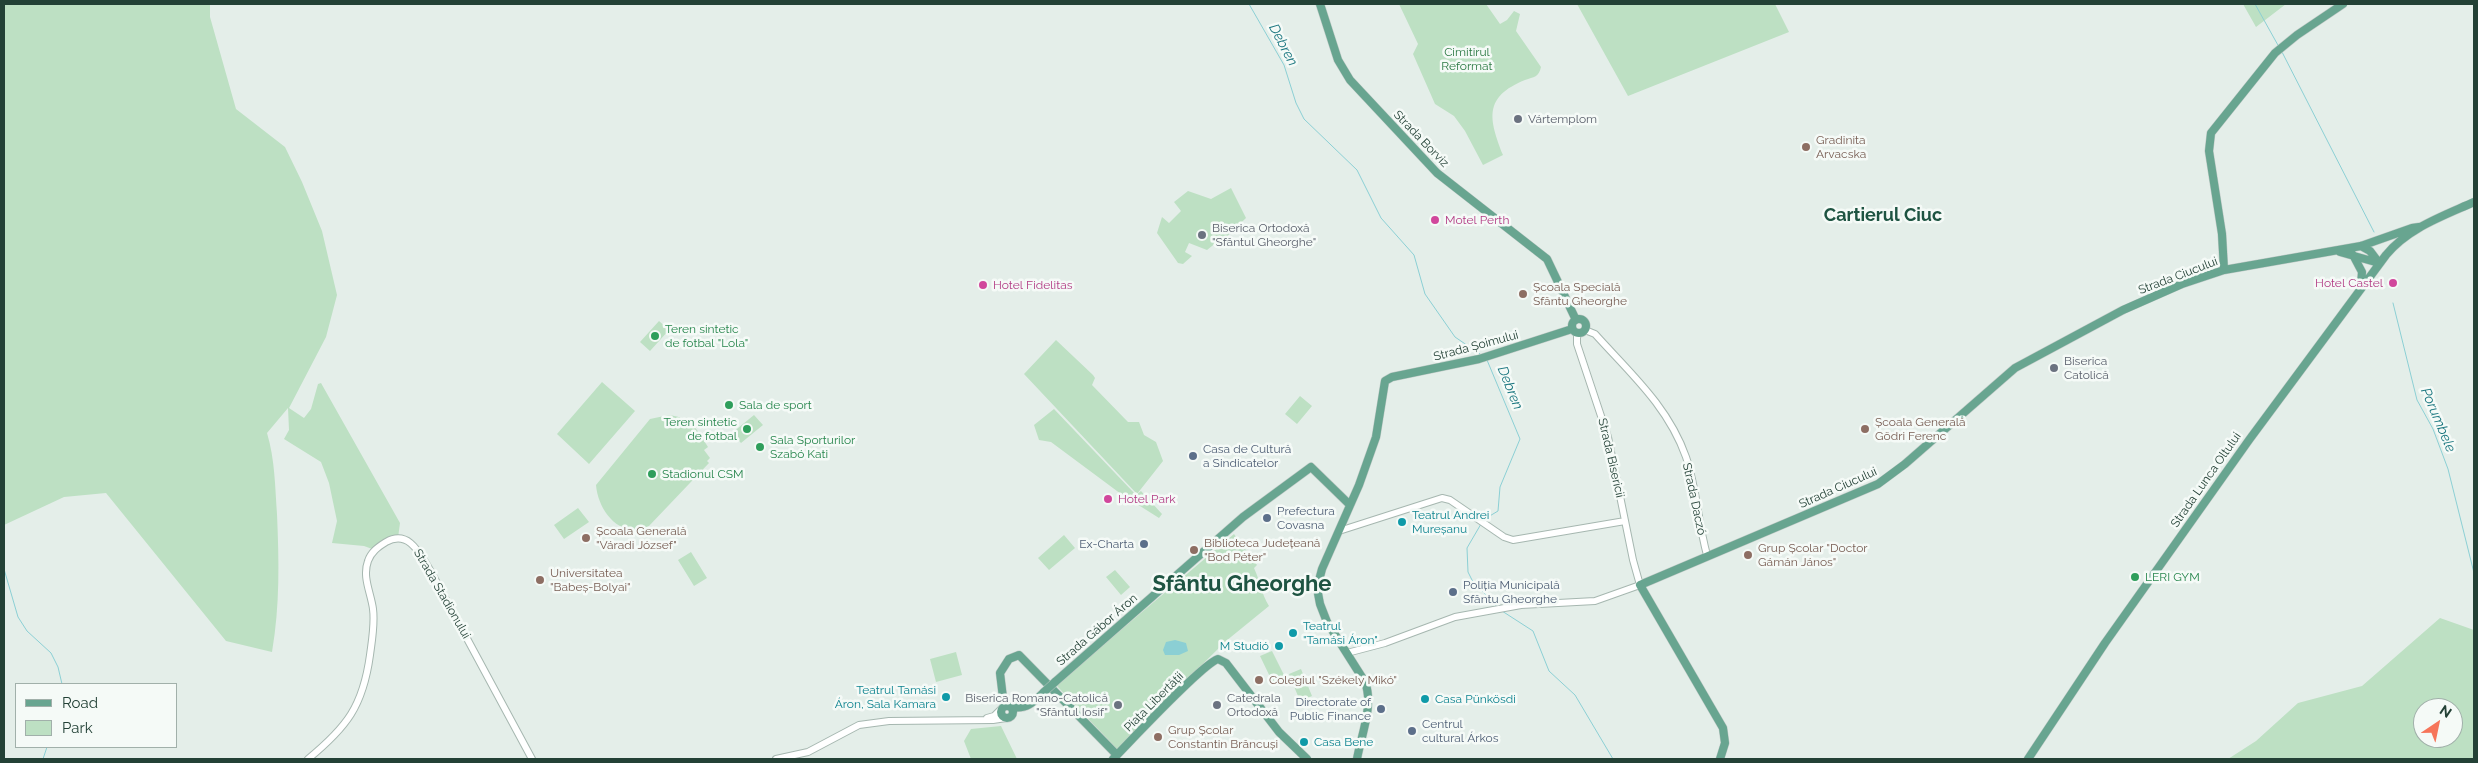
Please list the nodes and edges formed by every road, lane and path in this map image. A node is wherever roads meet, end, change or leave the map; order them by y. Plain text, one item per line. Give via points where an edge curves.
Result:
1 (1320, 4) edge
2 (2343, 4) edge
3 (2474, 202) edge
4 (2420, 228) junction
5 (2361, 246) junction
6 (2326, 252) junction
7 (2353, 255) junction
8 (2379, 263) junction
9 (2224, 270) junction
10 (2361, 287) junction
11 (1576, 320) junction
12 (1578, 331) junction
13 (1350, 505) junction
14 (1343, 521) junction
15 (1625, 521) junction
16 (1356, 526) junction
17 (1339, 531) junction
18 (1706, 555) junction
19 (1640, 585) junction
20 (1347, 653) junction
21 (1007, 707) junction
22 (1006, 718) joint
23 (979, 720) junction
24 (1115, 757) edge
25 (308, 759) edge
26 (532, 759) edge
27 (776, 759) edge
28 (1307, 759) edge
29 (1357, 759) edge
30 (1720, 759) edge
31 (2028, 759) edge

1 - 11 main road, Strada Borviz via 1338,60 1350,80 1438,173 1547,259
2 - 9 main road via 2282,47 2210,137
3 - 4 main road
4 - 5 main road, Strada Ciucului
4 - 8 main road, Strada Lunca Oltului via 2399,241
5 - 6 main road, Strada Ciucului
5 - 8 main road via 2370,251
6 - 7 main road
6 - 9 main road, Strada Ciucului
7 - 8 main road
7 - 10 main road via 2362,272
8 - 10 main road, Strada Lunca Oltului
9 - 18 main road, Strada Ciucului via 2144,300 2026,360 1986,390 1905,464 1878,484
10 - 31 main road, Strada Lunca Oltului via 2248,440
11 - 12 main road via 1572,324
11 - 12 main road via 1584,322
12 - 13 main road, Strada Șoimului via 1385,381 1376,437
12 - 15 street, Strada Bisericii via 1577,344 1612,453
12 - 18 street, Strada Daczó via 1595,334 1646,388 1672,428 1689,469
13 - 14 main road
13 - 21 main road, Strada Gábor Áron, bridge via 1311,467 1238,522 1028,706
14 - 16 street
14 - 17 main road
15 - 16 street via 1513,540 1448,499 1428,502
15 - 19 street, Strada Bisericii
16 - 17 street
17 - 20 main road via 1320,573 1317,588 1327,622
18 - 19 main road, Strada Ciucului
19 - 20 street, Strada Ciucului via 1595,601 1510,607 1443,620 1384,643
19 - 30 main road via 1723,728 1725,744
20 - 29 main road via 1368,691
21 - 22 main road via 1001,715
21 - 23 street via 994,716
21 - 24 main road via 1000,672 1013,656 1022,656
22 - 23 street
23 - 27 street via 889,721 859,726 808,752
24 - 28 main road, Piața Libertății via 1212,662 1220,660 1226,663 1272,723
25 - 26 street, Strada Stadionului via 337,733 360,699 374,621 366,567 371,555 383,544 398,538 414,544

